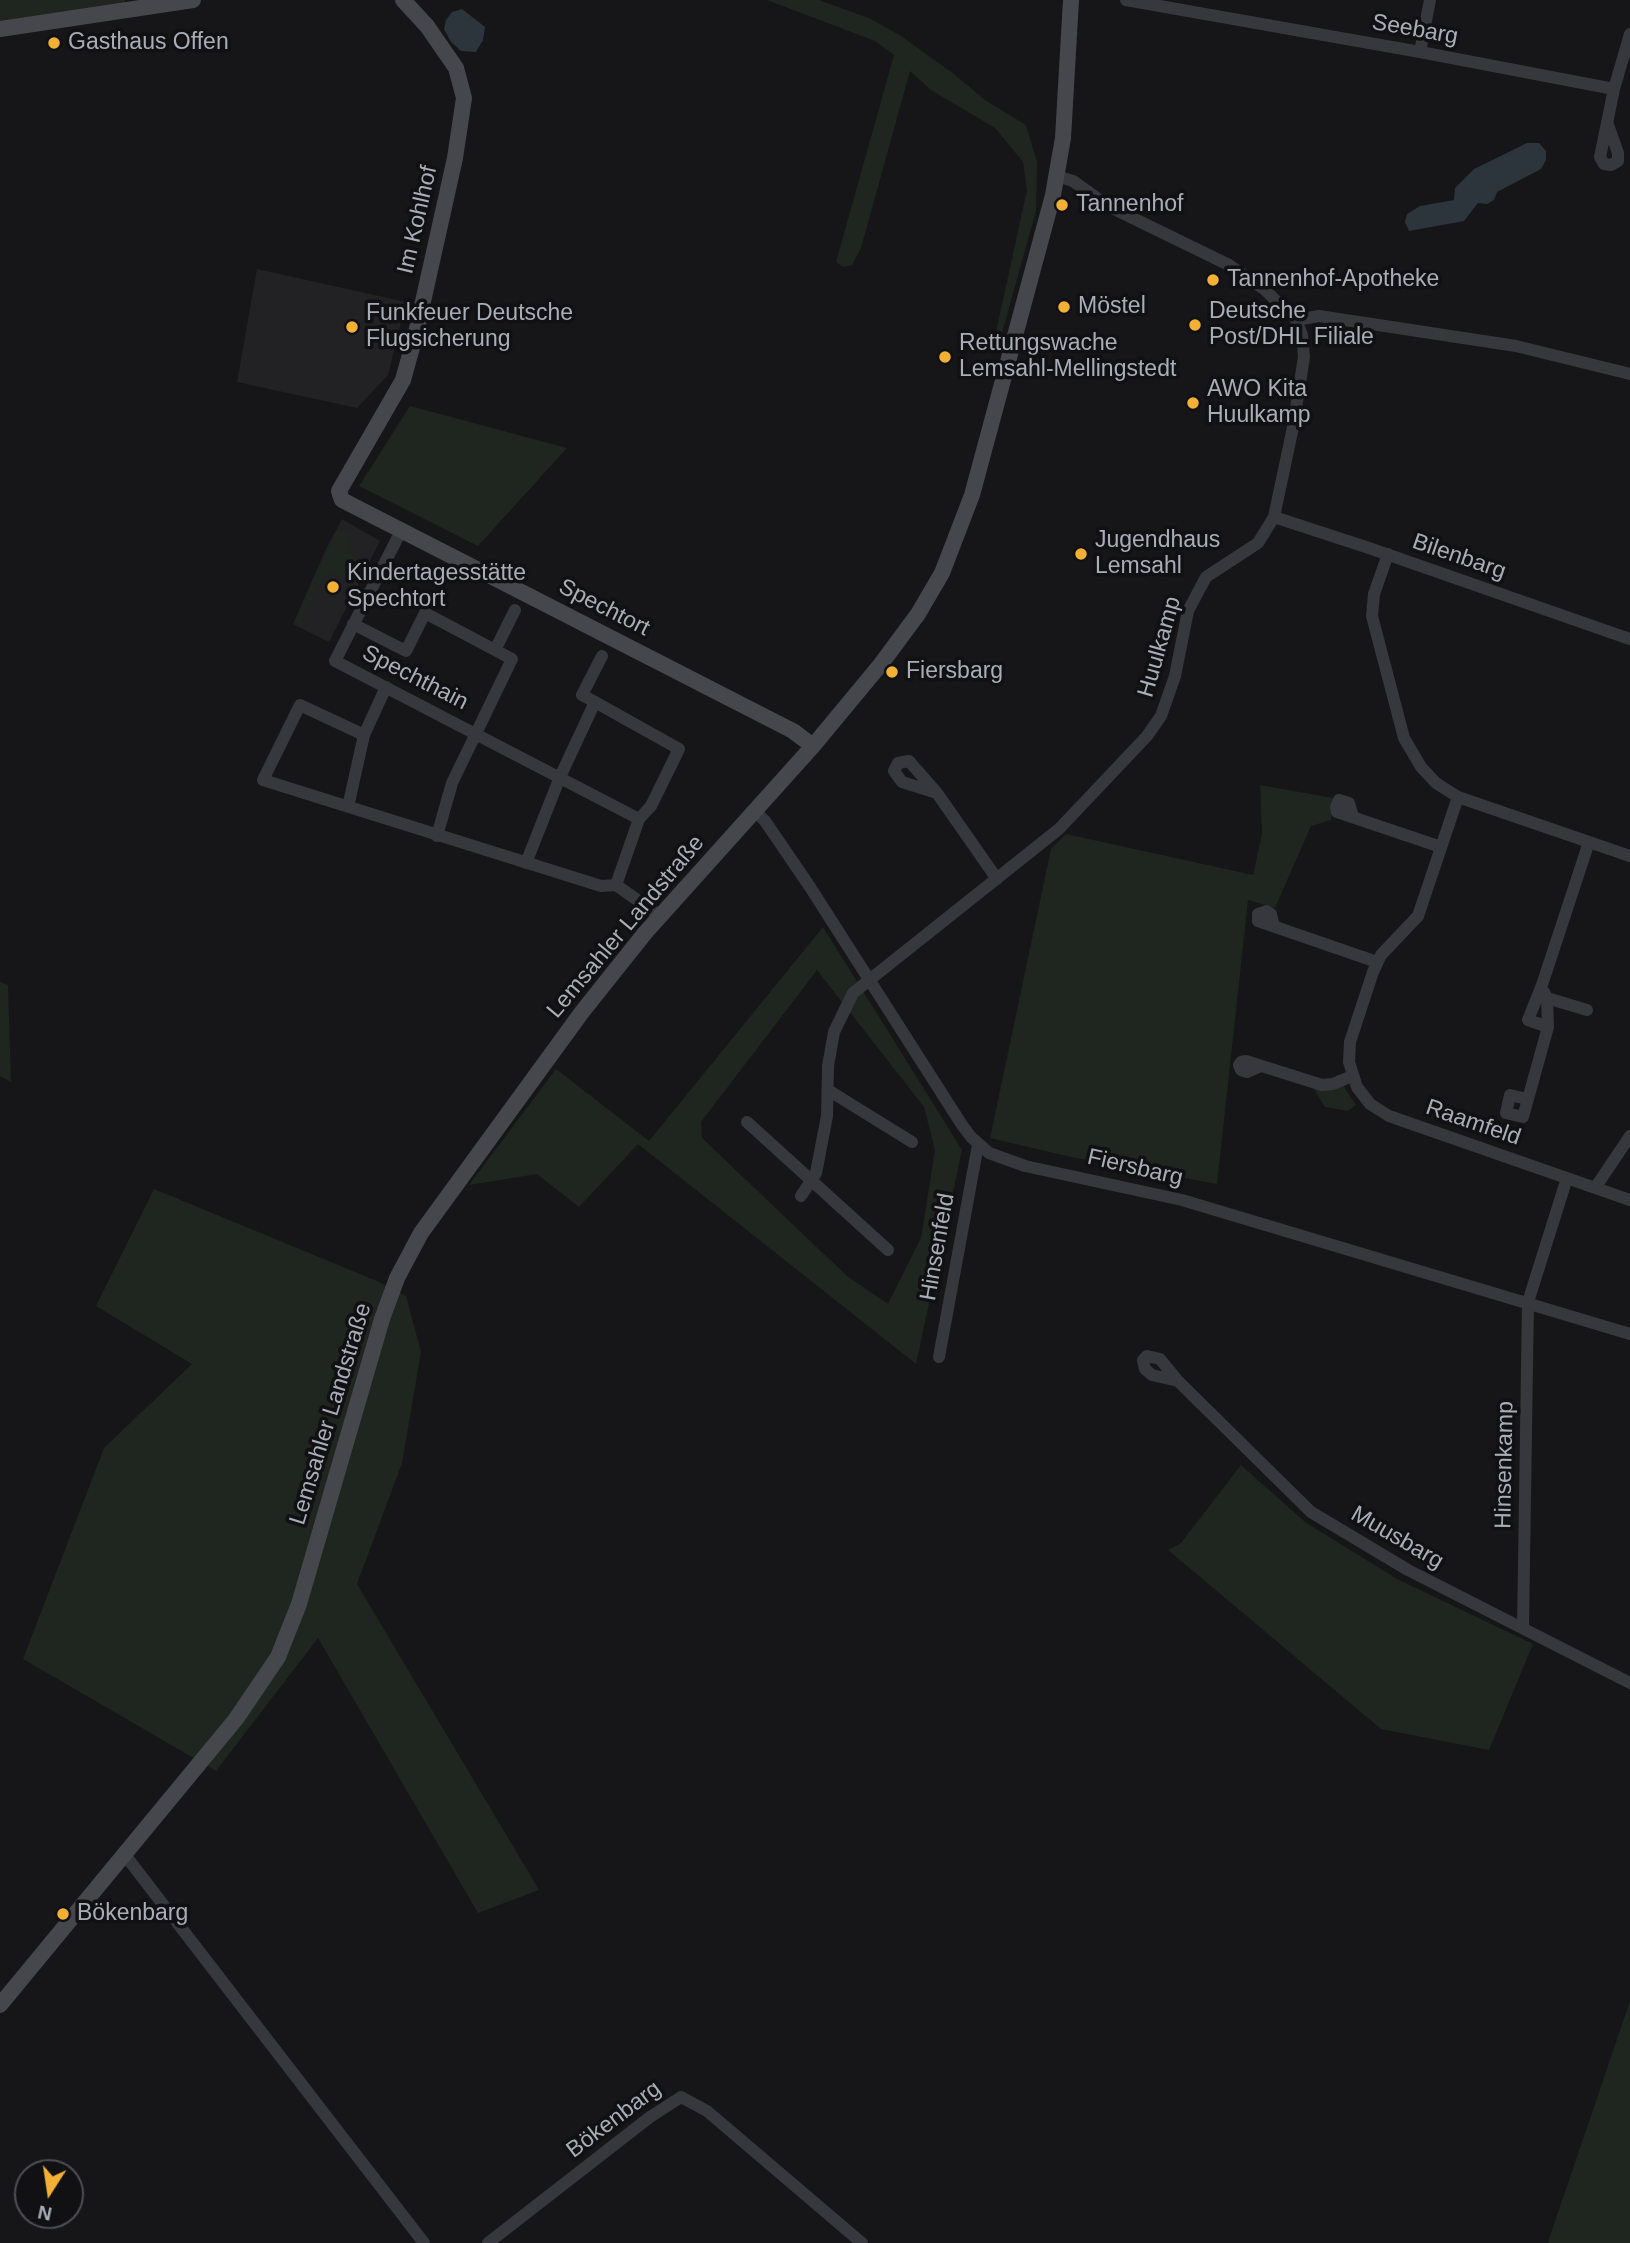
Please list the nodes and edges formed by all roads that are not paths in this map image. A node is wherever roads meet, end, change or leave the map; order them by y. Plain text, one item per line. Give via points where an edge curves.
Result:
1 (193, 0) edge
2 (404, 0) edge
3 (1070, 0) edge
4 (1126, 0) edge
5 (1430, 0) edge
6 (0, 29) edge
7 (1630, 34) edge
8 (1420, 52) junction
9 (1614, 89) junction
10 (1607, 122) dead end
11 (1057, 176) junction
12 (1296, 320) junction
13 (1630, 374) edge
14 (339, 491) joint
15 (1273, 517) junction
16 (401, 531) junction
17 (1388, 554) junction
18 (515, 610) dead end
19 (353, 624) junction
20 (1630, 639) edge
21 (495, 650) junction
22 (602, 656) dead end
23 (386, 687) junction
24 (595, 702) junction
25 (475, 733) junction
26 (364, 735) junction
27 (813, 746) junction
28 (560, 776) junction
29 (937, 793) dead end
30 (1458, 797) junction
31 (348, 807) junction
32 (755, 811) junction
33 (1353, 817) dead end
34 (639, 819) junction
35 (437, 836) junction
36 (1589, 842) junction
37 (1441, 847) junction
38 (1630, 856) edge
39 (526, 863) junction
40 (997, 879) junction
41 (616, 885) junction
42 (660, 916) junction
43 (1274, 926) dead end
44 (1377, 962) junction
45 (869, 978) junction
46 (1544, 992) junction
47 (1587, 1010) dead end
48 (1548, 1027) junction
49 (1261, 1066) dead end
50 (1352, 1076) junction
51 (828, 1090) junction
52 (1527, 1099) dead end
53 (747, 1122) dead end
54 (1630, 1136) edge
55 (912, 1142) dead end
56 (978, 1145) junction
57 (1567, 1178) junction
58 (812, 1182) junction
59 (1595, 1188) junction
60 (801, 1196) dead end
61 (1630, 1200) edge
62 (888, 1250) dead end
63 (1528, 1302) junction
64 (1630, 1334) edge
65 (939, 1357) dead end
66 (1178, 1381) dead end
67 (1523, 1628) junction
68 (1630, 1683) edge
69 (125, 1855) junction
70 (0, 2005) edge
71 (424, 2243) edge
72 (488, 2243) edge
73 (862, 2243) edge

1 - 6 main road
2 - 14 main road, Im Kohlhof via 456,68 464,98 455,158 403,380
3 - 11 main road, Lemsahler Landstraße
4 - 8 street, Seebarg
5 - 8 street
7 - 9 street
8 - 9 street, Seebarg
9 - 10 street
11 - 12 street via 1228,265 1264,289
11 - 27 main road, Lemsahler Landstraße via 972,495 952,550 900,641
12 - 13 street via 1319,316 1516,346
12 - 15 street, Huulkamp via 1304,357
14 - 16 main road, Spechtort via 342,500
15 - 17 street, Bilenbarg
15 - 40 street, Huulkamp via 1258,543 1206,577 1188,611 1175,676 1161,716 1147,736 1065,823
16 - 19 street, Spechthain
16 - 27 main road, Spechtort via 782,725
17 - 20 street, Bilenbarg
17 - 30 street via 1374,594 1372,616 1404,738 1428,776
18 - 21 street
19 - 21 street, Spechthain via 406,651 425,613
19 - 23 street, Spechthain via 335,661
21 - 25 street, Spechthain via 512,659
22 - 24 street via 582,695
23 - 25 street, Spechthain
23 - 26 street
24 - 28 street
24 - 34 street via 679,748 651,806
25 - 28 street, Spechthain
25 - 35 street via 452,783
26 - 31 street
26 - 31 street via 300,705 262,780
27 - 32 main road, Lemsahler Landstraße
28 - 34 street, Spechthain
28 - 39 street
29 - 40 street
30 - 36 street
30 - 37 street
31 - 35 street
32 - 42 main road, Lemsahler Landstraße
32 - 45 street, Fiersbarg
33 - 37 street
34 - 41 street
35 - 39 street
36 - 38 street
36 - 46 street
37 - 44 street via 1418,916
39 - 41 street via 601,886
40 - 45 street, Huulkamp
41 - 42 street
42 - 69 main road, Lemsahler Landstraße via 582,1012 408,1255 382,1319 299,1604 278,1657 236,1719
43 - 44 street
44 - 50 street via 1350,1042
45 - 51 street, Huulkamp via 853,993 834,1032
45 - 56 street, Fiersbarg
46 - 47 street
46 - 48 street
46 - 48 street via 1528,1020
48 - 52 street
49 - 50 street via 1322,1085
50 - 57 street, Raamfeld via 1366,1100 1383,1114
51 - 55 street
51 - 58 street, Huulkamp via 821,1154
53 - 58 street
54 - 59 street
56 - 63 street, Fiersbarg via 1025,1166 1182,1200
56 - 65 street, Hinsenfeld
57 - 59 street, Raamfeld
57 - 63 street, Hinsenkamp
58 - 60 street
58 - 62 street
59 - 61 street, Raamfeld
63 - 64 street, Fiersbarg
63 - 67 street, Hinsenkamp
66 - 67 street, Muusbarg via 1311,1512 1408,1570
67 - 68 street, Muusbarg
69 - 70 main road, Lemsahler Landstraße
69 - 71 street
72 - 73 street, Bökenbarg via 681,2097 707,2111

